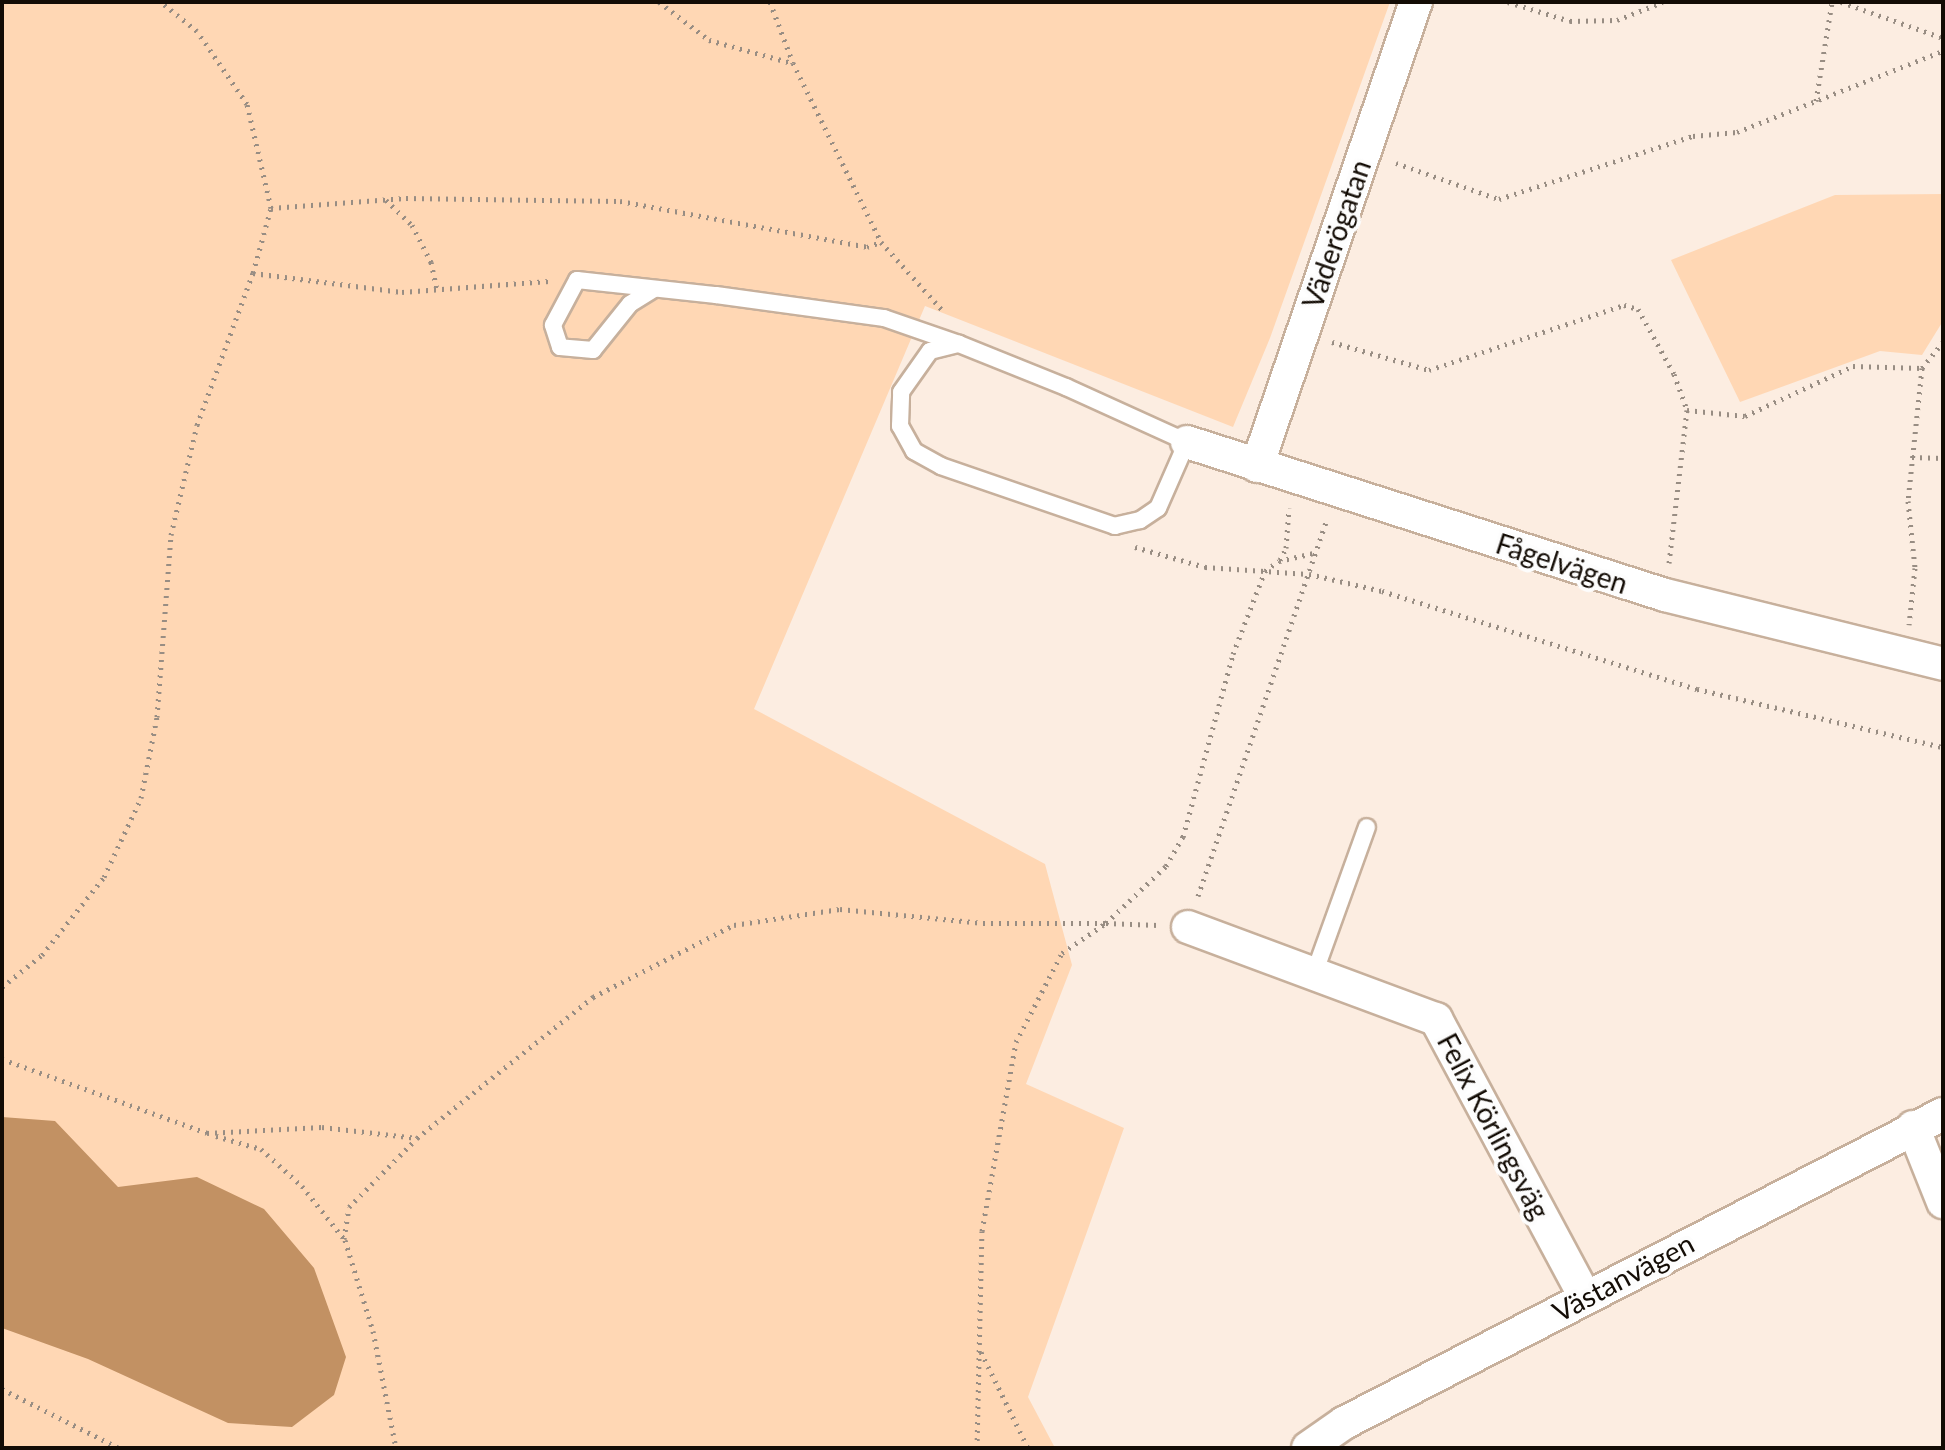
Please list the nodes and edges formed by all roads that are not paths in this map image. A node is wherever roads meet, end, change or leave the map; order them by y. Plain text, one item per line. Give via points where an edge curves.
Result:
1 (1416, 2) edge
2 (654, 289) junction
3 (959, 344) junction
4 (1187, 442) junction
5 (1269, 469) junction
6 (1943, 664) edge
7 (1367, 827) dead end
8 (1188, 927) road end
9 (1314, 974) junction
10 (1943, 1114) edge
11 (1913, 1127) junction
12 (1943, 1202) edge
13 (1585, 1297) junction
14 (1352, 1435) edge
15 (1308, 1448) edge

1 - 5 street, Väderögatan via 1364,152
2 - 2 lane via 577,280 553,325 560,347 593,350 630,304
2 - 3 lane via 884,318
3 - 4 lane
3 - 4 lane via 930,351 901,392 900,426 906,439 914,451 941,466 1115,526 1140,520 1158,508
4 - 5 street, Fågelvägen
5 - 6 street, Fågelvägen via 1665,595
7 - 9 lane
8 - 9 street, Felix Körlingsväg
9 - 13 street, Felix Körlingsväg via 1436,1019
10 - 11 street, Västanvägen
11 - 12 street
11 - 13 street, Västanvägen
13 - 14 street, Västanvägen
14 - 15 street, Västanvägen

